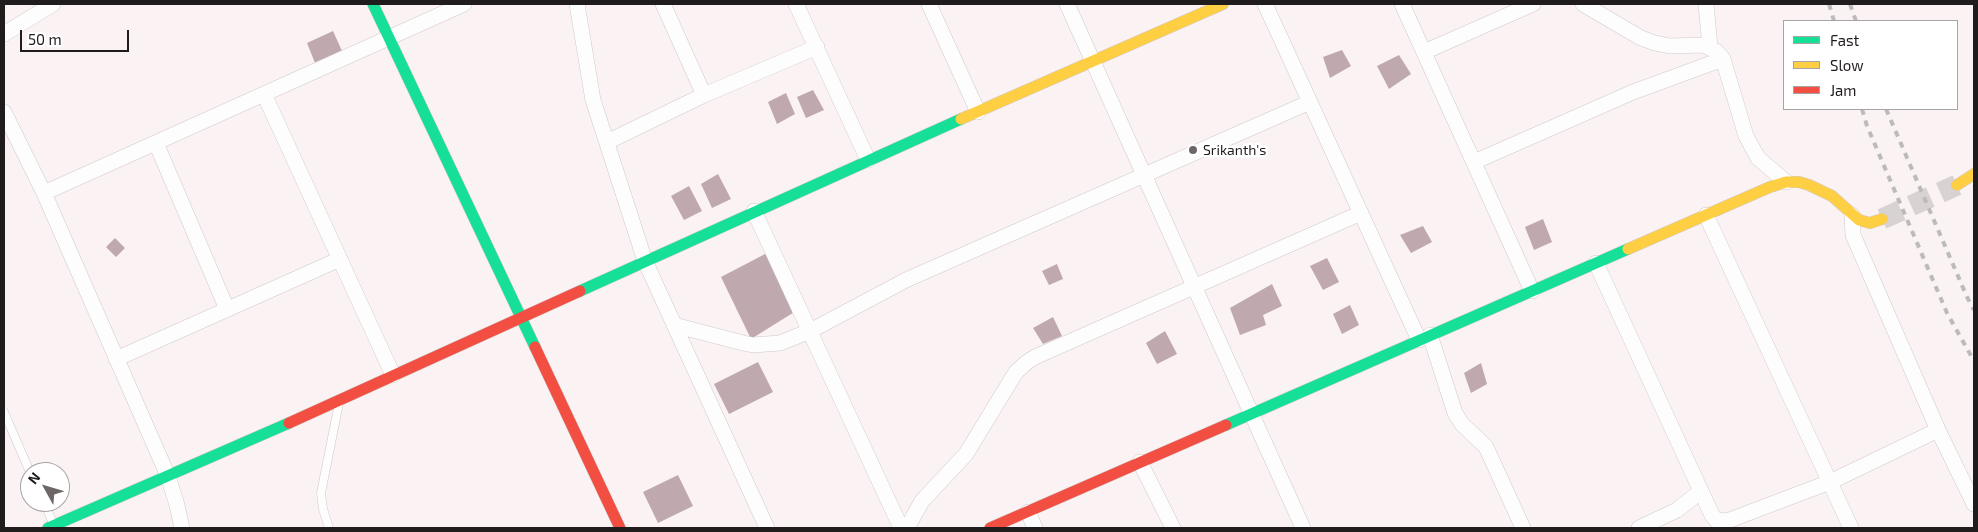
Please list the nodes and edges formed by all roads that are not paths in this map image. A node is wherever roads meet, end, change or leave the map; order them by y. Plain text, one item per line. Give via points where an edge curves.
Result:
1 (53, 4) edge
2 (373, 4) edge
3 (464, 4) edge
4 (577, 4) edge
5 (663, 4) edge
6 (796, 4) edge
7 (929, 4) edge
8 (1067, 4) edge
9 (1223, 4) edge
10 (1265, 4) edge
11 (1402, 4) edge
12 (1533, 4) edge
13 (1583, 4) edge
14 (1706, 4) edge
15 (1204, 8) edge
16 (4, 34) edge
17 (389, 37) junction
18 (816, 47) junction
19 (1710, 47) junction
20 (1424, 52) junction
21 (1723, 59) junction
22 (1093, 61) junction
23 (264, 94) junction
24 (704, 95) junction
25 (1310, 102) junction
26 (4, 112) edge
27 (978, 112) junction
28 (156, 142) junction
29 (607, 142) junction
30 (868, 160) junction
31 (1474, 162) junction
32 (1974, 174) edge
33 (1144, 175) junction
34 (1786, 182) junction
35 (1957, 185) tunnel mouth
36 (44, 193) junction
37 (754, 211) junction
38 (1361, 213) junction
39 (1706, 215) junction
40 (1852, 215) junction
41 (1882, 220) tunnel mouth
42 (340, 259) junction
43 (645, 260) junction
44 (1596, 263) junction
45 (1194, 286) junction
46 (1532, 291) junction
47 (227, 309) junction
48 (520, 318) junction
49 (674, 325) junction
50 (810, 331) junction
51 (1425, 338) junction
52 (116, 358) junction
53 (393, 375) junction
54 (340, 400) junction
55 (4, 412) edge
56 (1251, 413) junction
57 (1938, 430) junction
58 (26, 462) edge
59 (1140, 462) junction
60 (168, 476) junction
61 (1830, 482) junction
62 (1701, 491) junction
63 (1974, 504) edge
64 (47, 512) edge
65 (1028, 512) junction
66 (51, 527) edge
67 (182, 528) edge
68 (329, 528) edge
69 (620, 528) edge
70 (768, 528) edge
71 (901, 528) edge
72 (907, 528) edge
73 (990, 528) edge
74 (1036, 528) edge
75 (1174, 528) edge
76 (1303, 528) edge
77 (1523, 528) edge
78 (1638, 528) edge
79 (1851, 528) edge

1 - 16 street
2 - 17 street
3 - 17 street
4 - 29 street via 590,89
5 - 24 street
6 - 18 street
7 - 27 street
8 - 22 street
9 - 15 street
10 - 25 street
11 - 20 street
12 - 20 street
13 - 19 street via 1655,43
14 - 19 street
15 - 22 street
17 - 23 street
17 - 48 street
18 - 24 street
18 - 30 street
19 - 21 street
20 - 31 street
21 - 31 street via 1633,92
21 - 34 street via 1752,147 1758,158
22 - 27 street
22 - 33 street
23 - 28 street
23 - 42 street
24 - 29 street
25 - 33 street
25 - 38 street
26 - 36 street
27 - 30 street
28 - 36 street
28 - 47 street
29 - 43 street
30 - 37 street
31 - 46 street
32 - 35 street
33 - 45 street
33 - 50 street via 906,280
34 - 39 street
34 - 40 street via 1799,182 1821,189
36 - 52 street
37 - 43 street
37 - 50 street
38 - 45 street
38 - 51 street
39 - 44 street
39 - 61 street
40 - 41 street via 1867,223
40 - 57 street via 1853,235
42 - 47 street
42 - 53 street
43 - 48 street
43 - 49 street
44 - 46 street
44 - 62 street
45 - 56 street
45 - 72 street via 1035,356 1021,367 966,454 922,501
46 - 51 street
47 - 52 street
48 - 53 street
48 - 69 street
49 - 50 street via 753,345 780,343
49 - 70 street
50 - 71 street
51 - 56 street
51 - 77 street via 1455,413 1486,447
52 - 60 street
53 - 54 street
54 - 60 street
54 - 68 lane via 321,493
55 - 58 lane
56 - 59 street
56 - 76 street
57 - 61 street
57 - 63 street
59 - 65 street
59 - 75 street
60 - 66 street
60 - 67 street
61 - 62 street via 1727,522 1712,516
61 - 79 street
62 - 78 street via 1677,510
64 - 66 lane
65 - 73 street
65 - 74 street

